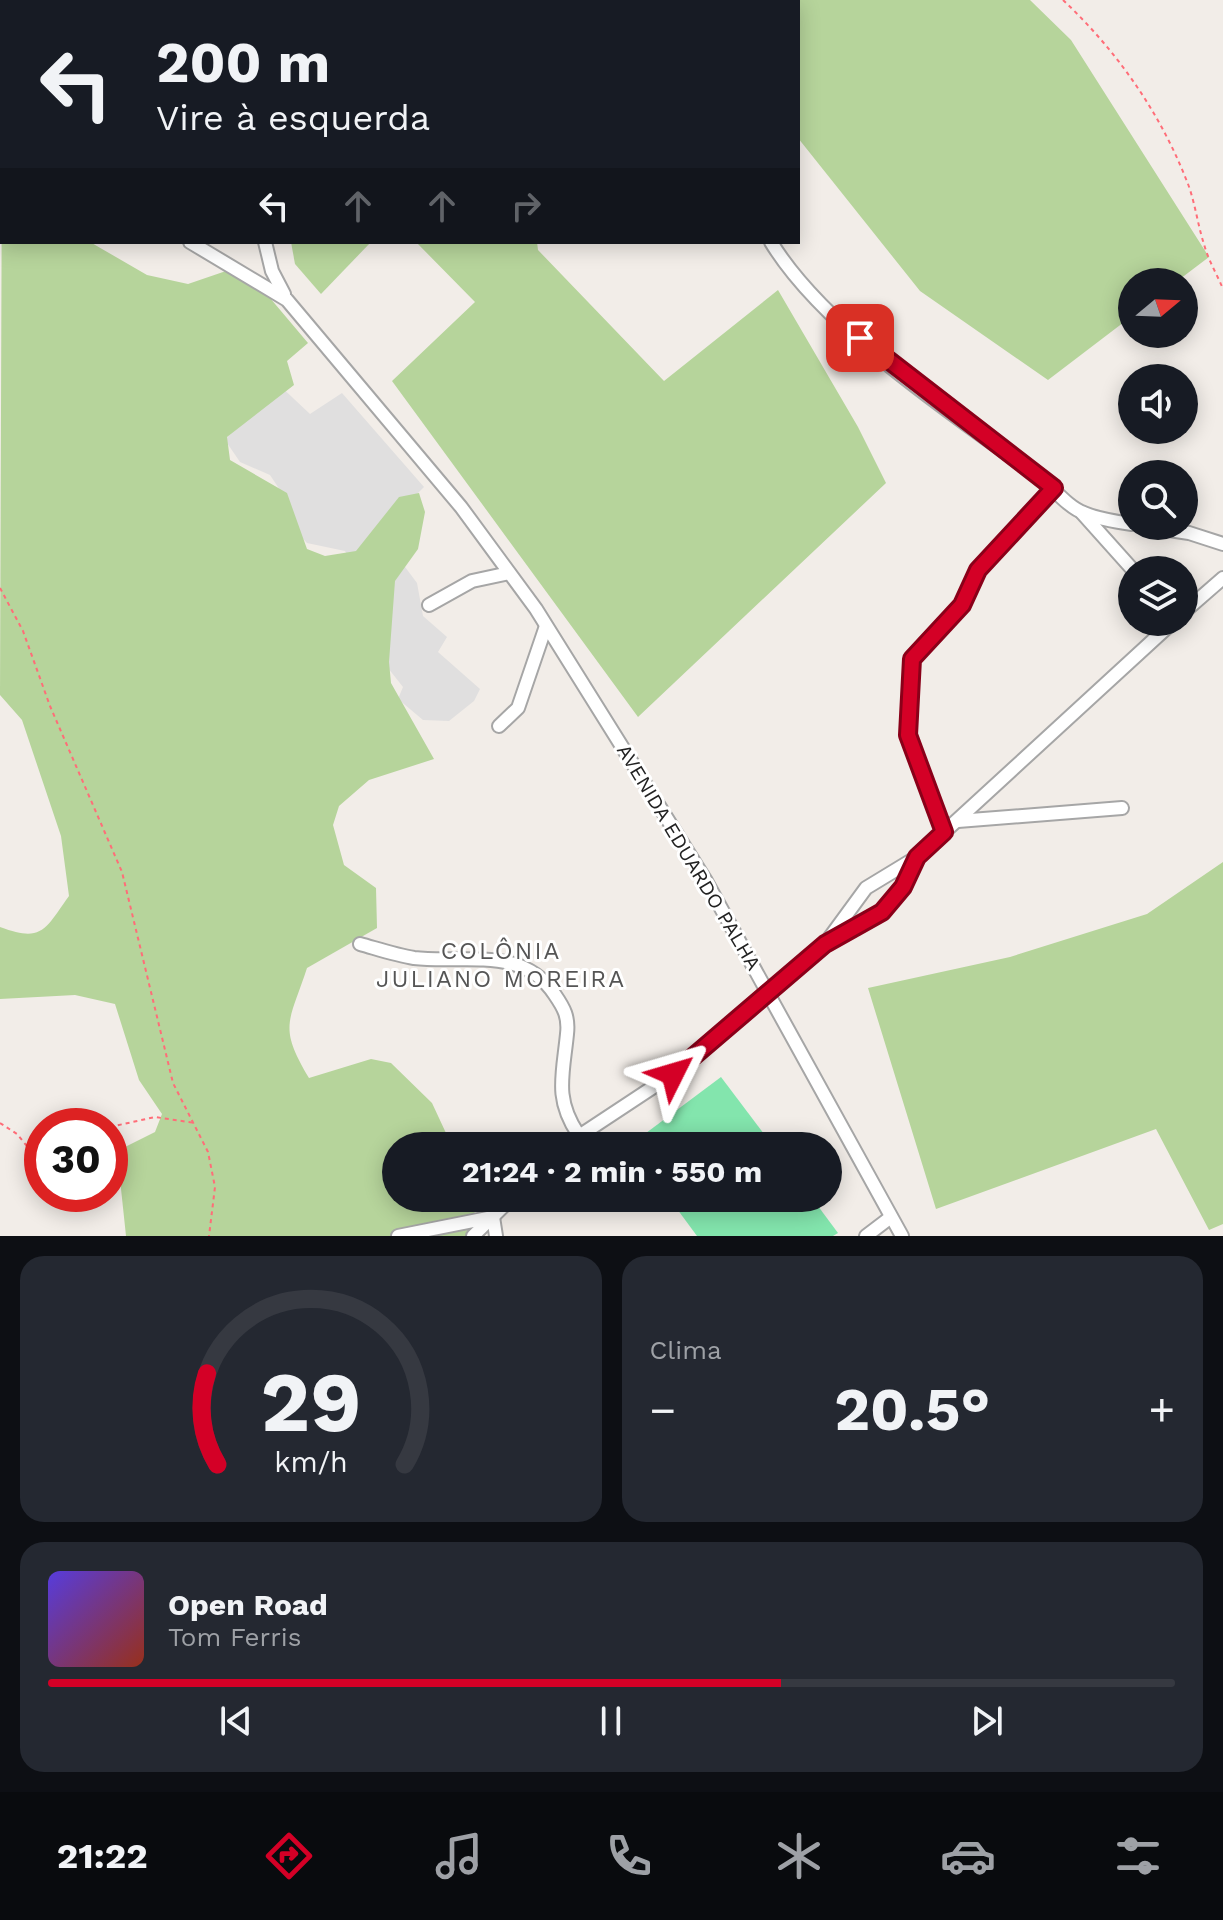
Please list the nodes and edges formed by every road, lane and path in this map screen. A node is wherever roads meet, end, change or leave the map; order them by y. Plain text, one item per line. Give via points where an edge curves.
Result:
1 (1063, 0) edge
2 (193, 244) edge
3 (265, 244) edge
4 (772, 244) edge
5 (1223, 289) edge
6 (287, 300) junction
7 (1059, 493) junction
8 (1082, 513) junction
9 (1118, 521) edge
10 (1198, 536) edge
11 (1223, 544) edge
12 (1120, 556) edge
13 (509, 573) junction
14 (1223, 578) edge
15 (0, 588) edge
16 (1198, 600) edge
17 (429, 605) dead end
18 (546, 626) junction
19 (1158, 636) edge
20 (499, 726) dead end
21 (1122, 808) dead end
22 (958, 821) junction
23 (944, 832) junction
24 (917, 857) junction
25 (360, 944) dead end
26 (825, 944) junction
27 (769, 992) junction
28 (0, 1123) edge
29 (128, 1123) edge
30 (195, 1123) junction
31 (577, 1132) edge
32 (581, 1132) edge
33 (24, 1142) edge
34 (498, 1212) edge
35 (493, 1217) junction
36 (891, 1217) junction
37 (209, 1236) edge
38 (398, 1236) edge
39 (473, 1236) edge
40 (496, 1236) edge
41 (866, 1236) edge
42 (902, 1236) edge

1 - 5 path via 1132,79 1162,126 1187,181 1204,246
2 - 6 street
3 - 6 street
4 - 7 street via 838,320
6 - 13 street, AVENIDA EDUARDO PALHA via 433,472
7 - 8 street
7 - 23 street via 978,570 962,605 912,659 908,735
8 - 9 street
8 - 12 street
10 - 11 street
13 - 17 street via 472,581
13 - 18 street, AVENIDA EDUARDO PALHA
14 - 16 street
15 - 30 path via 23,631 122,872 163,1050 173,1083
18 - 20 street via 518,708
18 - 27 street, AVENIDA EDUARDO PALHA via 650,787
19 - 22 street
21 - 22 street
22 - 23 street
23 - 24 street
24 - 26 street via 866,888
24 - 26 street via 903,887 882,912
25 - 31 street via 411,957 507,962 540,975 568,1016 561,1102
26 - 27 street
27 - 32 street via 648,1092
27 - 36 street, AVENIDA EDUARDO PALHA
28 - 33 path
29 - 30 path via 155,1117
30 - 37 path via 215,1187
34 - 35 street
35 - 38 street
35 - 39 street
35 - 40 street
36 - 41 street
36 - 42 street, AVENIDA EDUARDO PALHA

